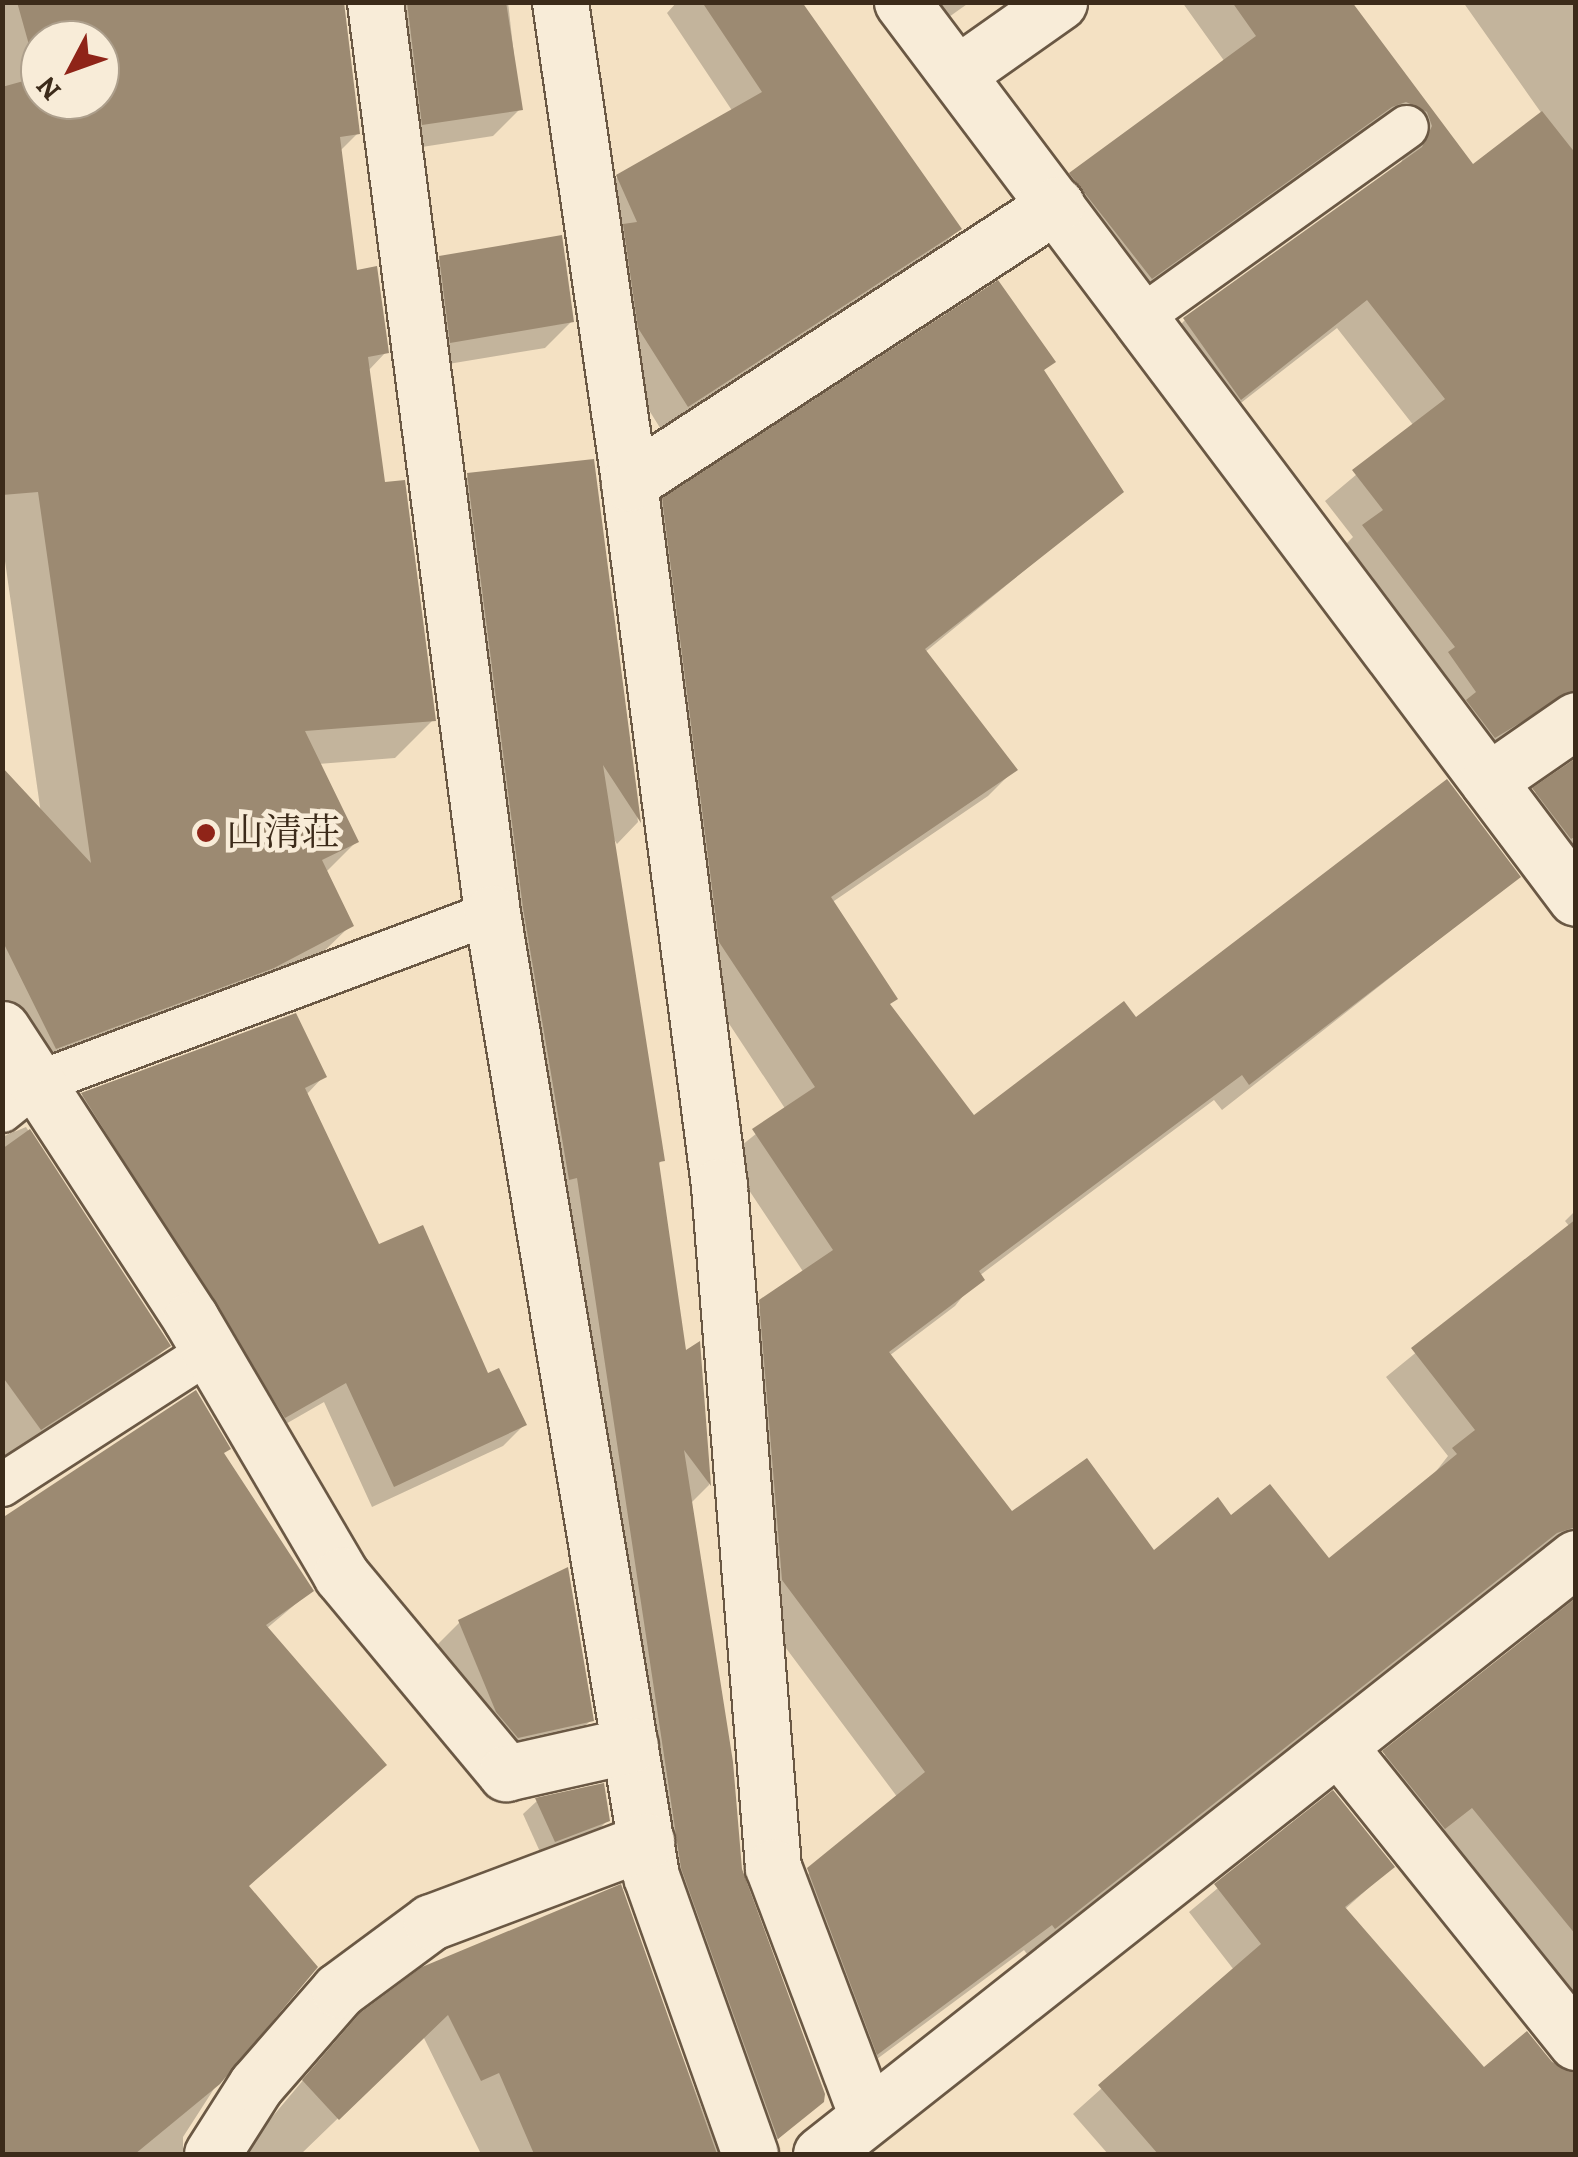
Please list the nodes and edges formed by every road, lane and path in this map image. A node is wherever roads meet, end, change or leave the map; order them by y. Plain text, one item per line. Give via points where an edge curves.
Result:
1 (375, 2) edge
2 (560, 2) edge
3 (902, 2) edge
4 (1059, 2) edge
5 (957, 74) junction
6 (1408, 127) dead end
7 (1056, 205) junction
8 (1140, 318) junction
9 (630, 483) junction
10 (1576, 720) edge
11 (1488, 781) junction
12 (1576, 898) edge
13 (492, 913) junction
14 (2, 1029) edge
15 (20, 1097) edge
16 (210, 1352) junction
17 (2, 1485) edge
18 (1576, 1558) edge
19 (630, 1745) junction
20 (1338, 1746) junction
21 (646, 1841) junction
22 (1576, 2042) edge
23 (867, 2116) junction
24 (212, 2154) edge
25 (750, 2154) edge
26 (821, 2154) edge

1 - 13 street
2 - 9 street
3 - 5 street
4 - 5 street
5 - 7 street
6 - 8 lane
7 - 8 street
7 - 9 street
8 - 11 street
9 - 23 street via 719,1186 773,1867
10 - 11 street
11 - 12 street
13 - 15 lane
13 - 19 street
14 - 15 street
15 - 16 street
16 - 17 lane
16 - 19 street via 341,1575 506,1773
18 - 20 street
19 - 21 street
20 - 22 street
20 - 23 street
21 - 24 street via 432,1922 340,1990 256,2085
21 - 25 street via 651,1876
23 - 26 street

